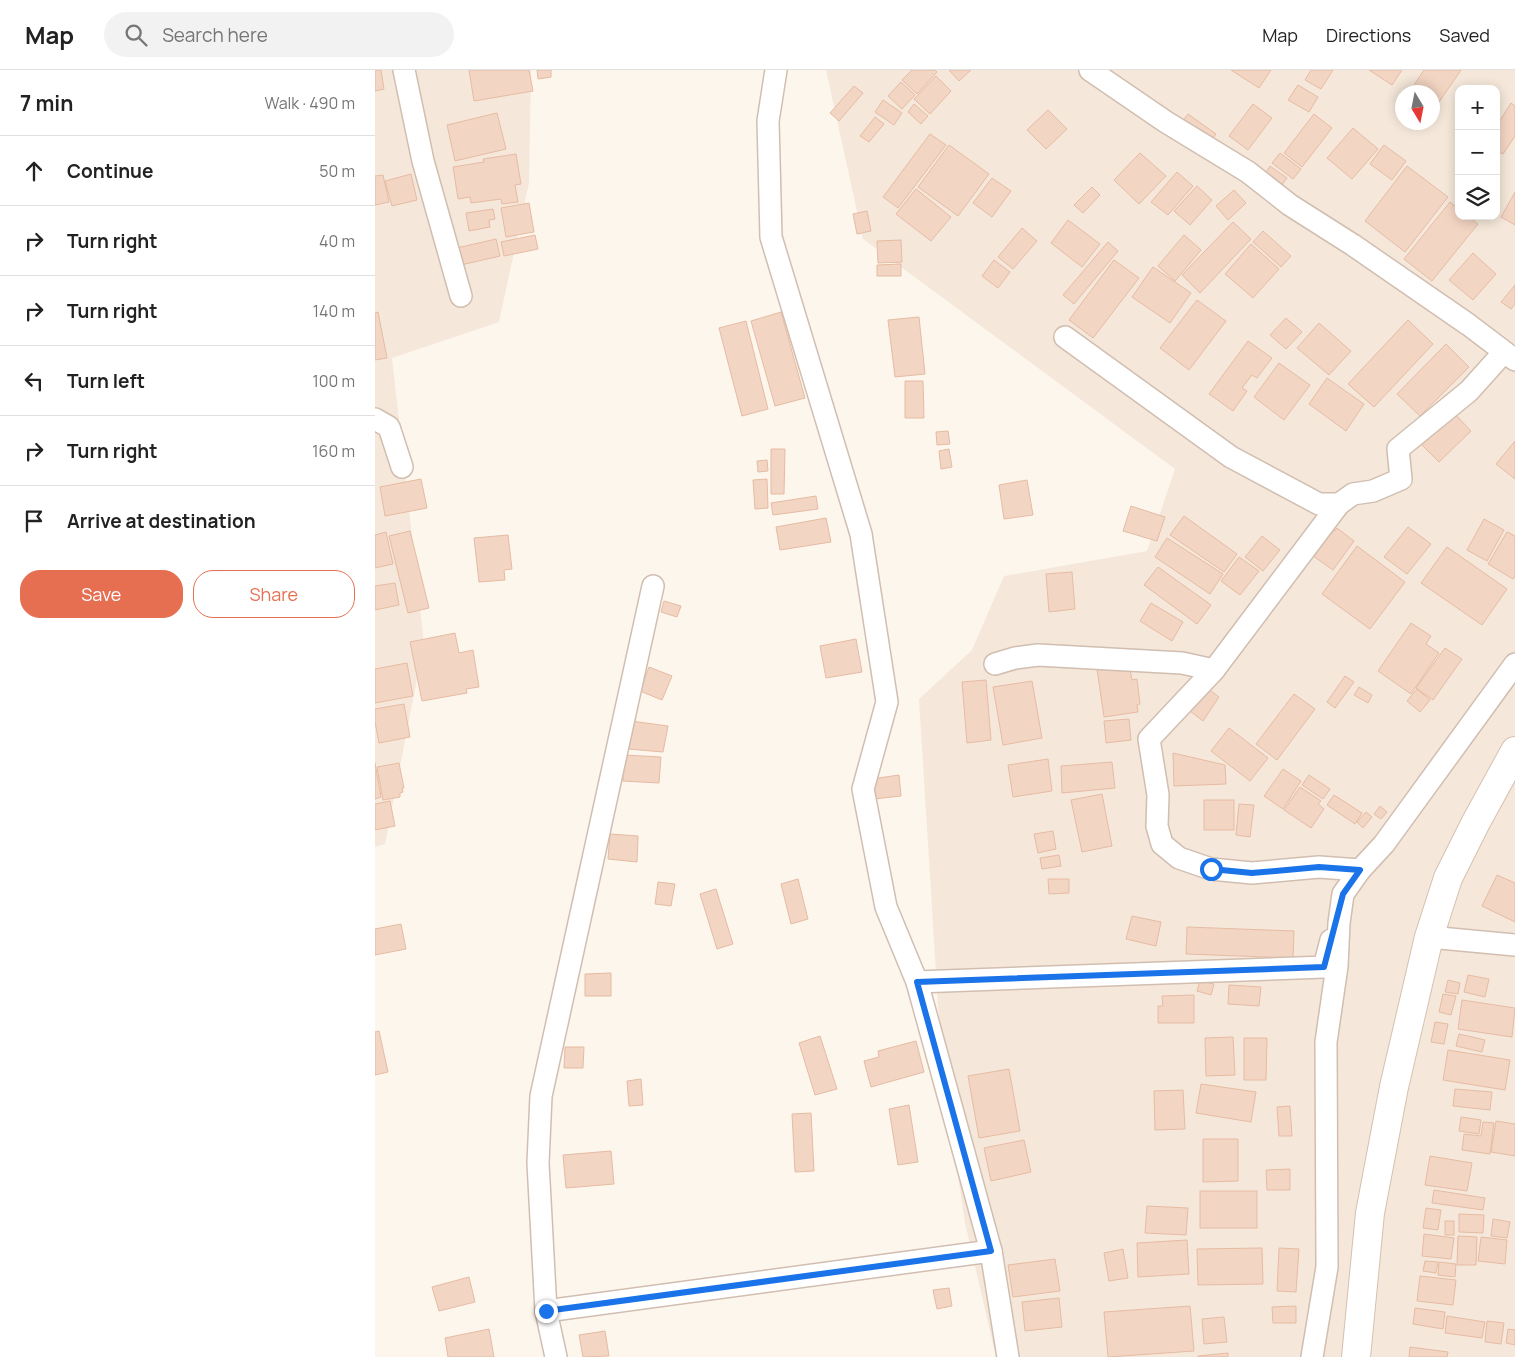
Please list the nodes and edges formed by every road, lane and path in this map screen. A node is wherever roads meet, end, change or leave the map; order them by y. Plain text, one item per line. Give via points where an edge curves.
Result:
1 (404, 70) edge
2 (776, 70) edge
3 (1090, 70) edge
4 (461, 296) dead end
5 (1065, 337) dead end
6 (1510, 356) edge
7 (375, 419) edge
8 (402, 467) dead end
9 (1327, 511) junction
10 (653, 586) dead end
11 (995, 664) dead end
12 (1515, 664) edge
13 (1214, 670) junction
14 (1515, 751) edge
15 (1360, 870) junction
16 (1343, 894) junction
17 (1429, 937) junction
18 (1515, 944) edge
19 (917, 982) junction
20 (991, 1251) junction
21 (546, 1311) junction
22 (556, 1357) edge
23 (1008, 1357) edge
24 (1312, 1357) edge
25 (1356, 1357) edge

1 - 4 street via 423,161
2 - 19 street via 768,121 771,237 861,534 887,702 863,789 886,907
3 - 6 street via 1248,172 1290,205 1353,245
5 - 9 street via 1231,457
6 - 9 street via 1398,450 1401,479 1353,494
7 - 8 street via 389,427
9 - 13 street
10 - 21 street via 541,1096 538,1163
11 - 13 street via 1038,654 1182,663
12 - 15 street via 1384,844
13 - 15 street via 1149,739 1158,795 1157,826 1163,844 1179,858 1211,869 1252,873 1319,867
14 - 17 main road via 1448,878
15 - 16 street
16 - 19 street via 1324,967
16 - 24 street via 1326,1042 1327,1267
17 - 18 street
17 - 25 main road via 1394,1087 1370,1213
19 - 20 street
20 - 21 street
20 - 23 street
21 - 22 street

